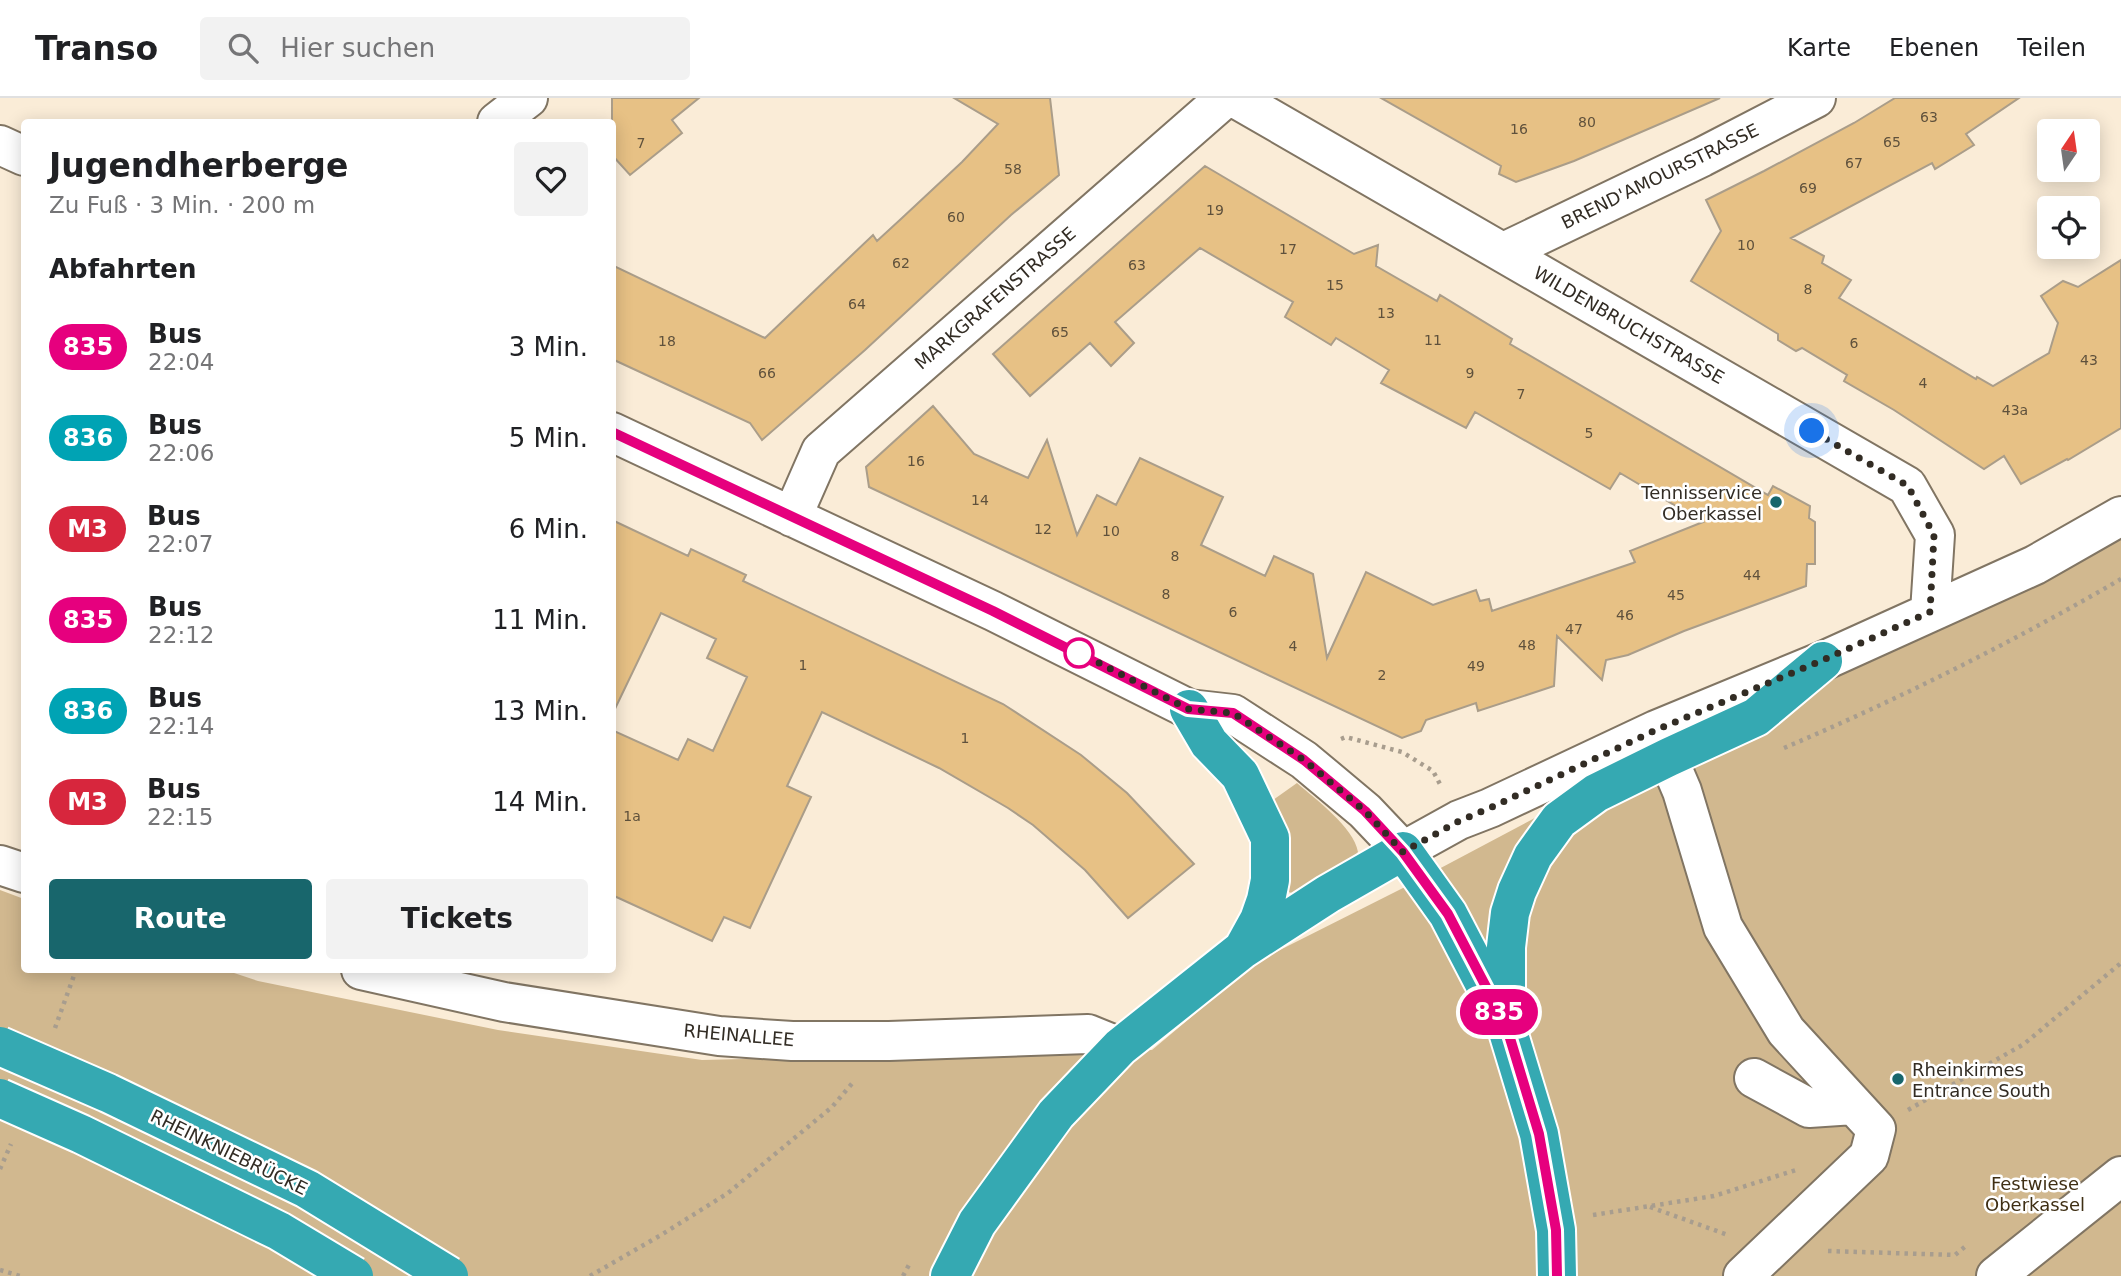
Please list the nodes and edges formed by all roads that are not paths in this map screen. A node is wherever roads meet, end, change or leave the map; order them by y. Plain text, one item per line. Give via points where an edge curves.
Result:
1 (528, 98) edge
2 (1224, 98) edge
3 (1235, 98) edge
4 (1816, 98) edge
5 (501, 119) edge
6 (0, 145) edge
7 (21, 155) edge
8 (1504, 252) junction
9 (616, 434) edge
10 (2121, 516) edge
11 (792, 517) junction
12 (1930, 612) junction
13 (1823, 660) joint
14 (1188, 709) junction
15 (1662, 743) junction
16 (1403, 852) junction
17 (0, 865) edge
18 (21, 872) edge
19 (1243, 949) junction
20 (374, 973) edge
21 (1506, 1025) junction
22 (0, 1046) edge
23 (1120, 1047) junction
24 (1754, 1078) dead end
25 (0, 1098) edge
26 (1854, 1105) junction
27 (2121, 1177) edge
28 (354, 1276) edge
29 (449, 1276) edge
30 (950, 1276) edge
31 (1557, 1276) edge
32 (1743, 1276) edge
33 (1996, 1276) edge

1 - 5 street
2 - 11 street, MARKGRAFENSTRASSE via 821,450
3 - 8 street, WILDENBRUCHSTRASSE
4 - 8 street, BREND'AMOURSTRASSE
6 - 7 street
8 - 12 street, WILDENBRUCHSTRASSE via 1908,486 1934,535
9 - 11 street
10 - 12 street via 2035,565
11 - 14 street
12 - 13 street
13 - 15 highway via 1756,717
14 - 16 street via 1233,713 1304,760 1365,811
14 - 19 highway via 1209,743 1240,775 1270,838 1266,900
15 - 16 street via 1459,821
15 - 21 highway via 1559,820 1533,856 1510,913
15 - 26 street via 1682,791 1723,927 1780,1036
16 - 19 highway
16 - 21 highway via 1448,914
17 - 18 street
19 - 23 highway
20 - 23 street, RHEINALLEE via 504,1002 719,1036 889,1041 1088,1034
21 - 31 highway via 1539,1134 1556,1230
22 - 29 highway, RHEINKNIEBRÜCKE, bridge via 307,1189
23 - 30 highway via 1056,1114 977,1223
24 - 26 street via 1809,1108
25 - 28 highway, bridge via 279,1231
26 - 32 street via 1876,1129 1870,1156
27 - 33 street

